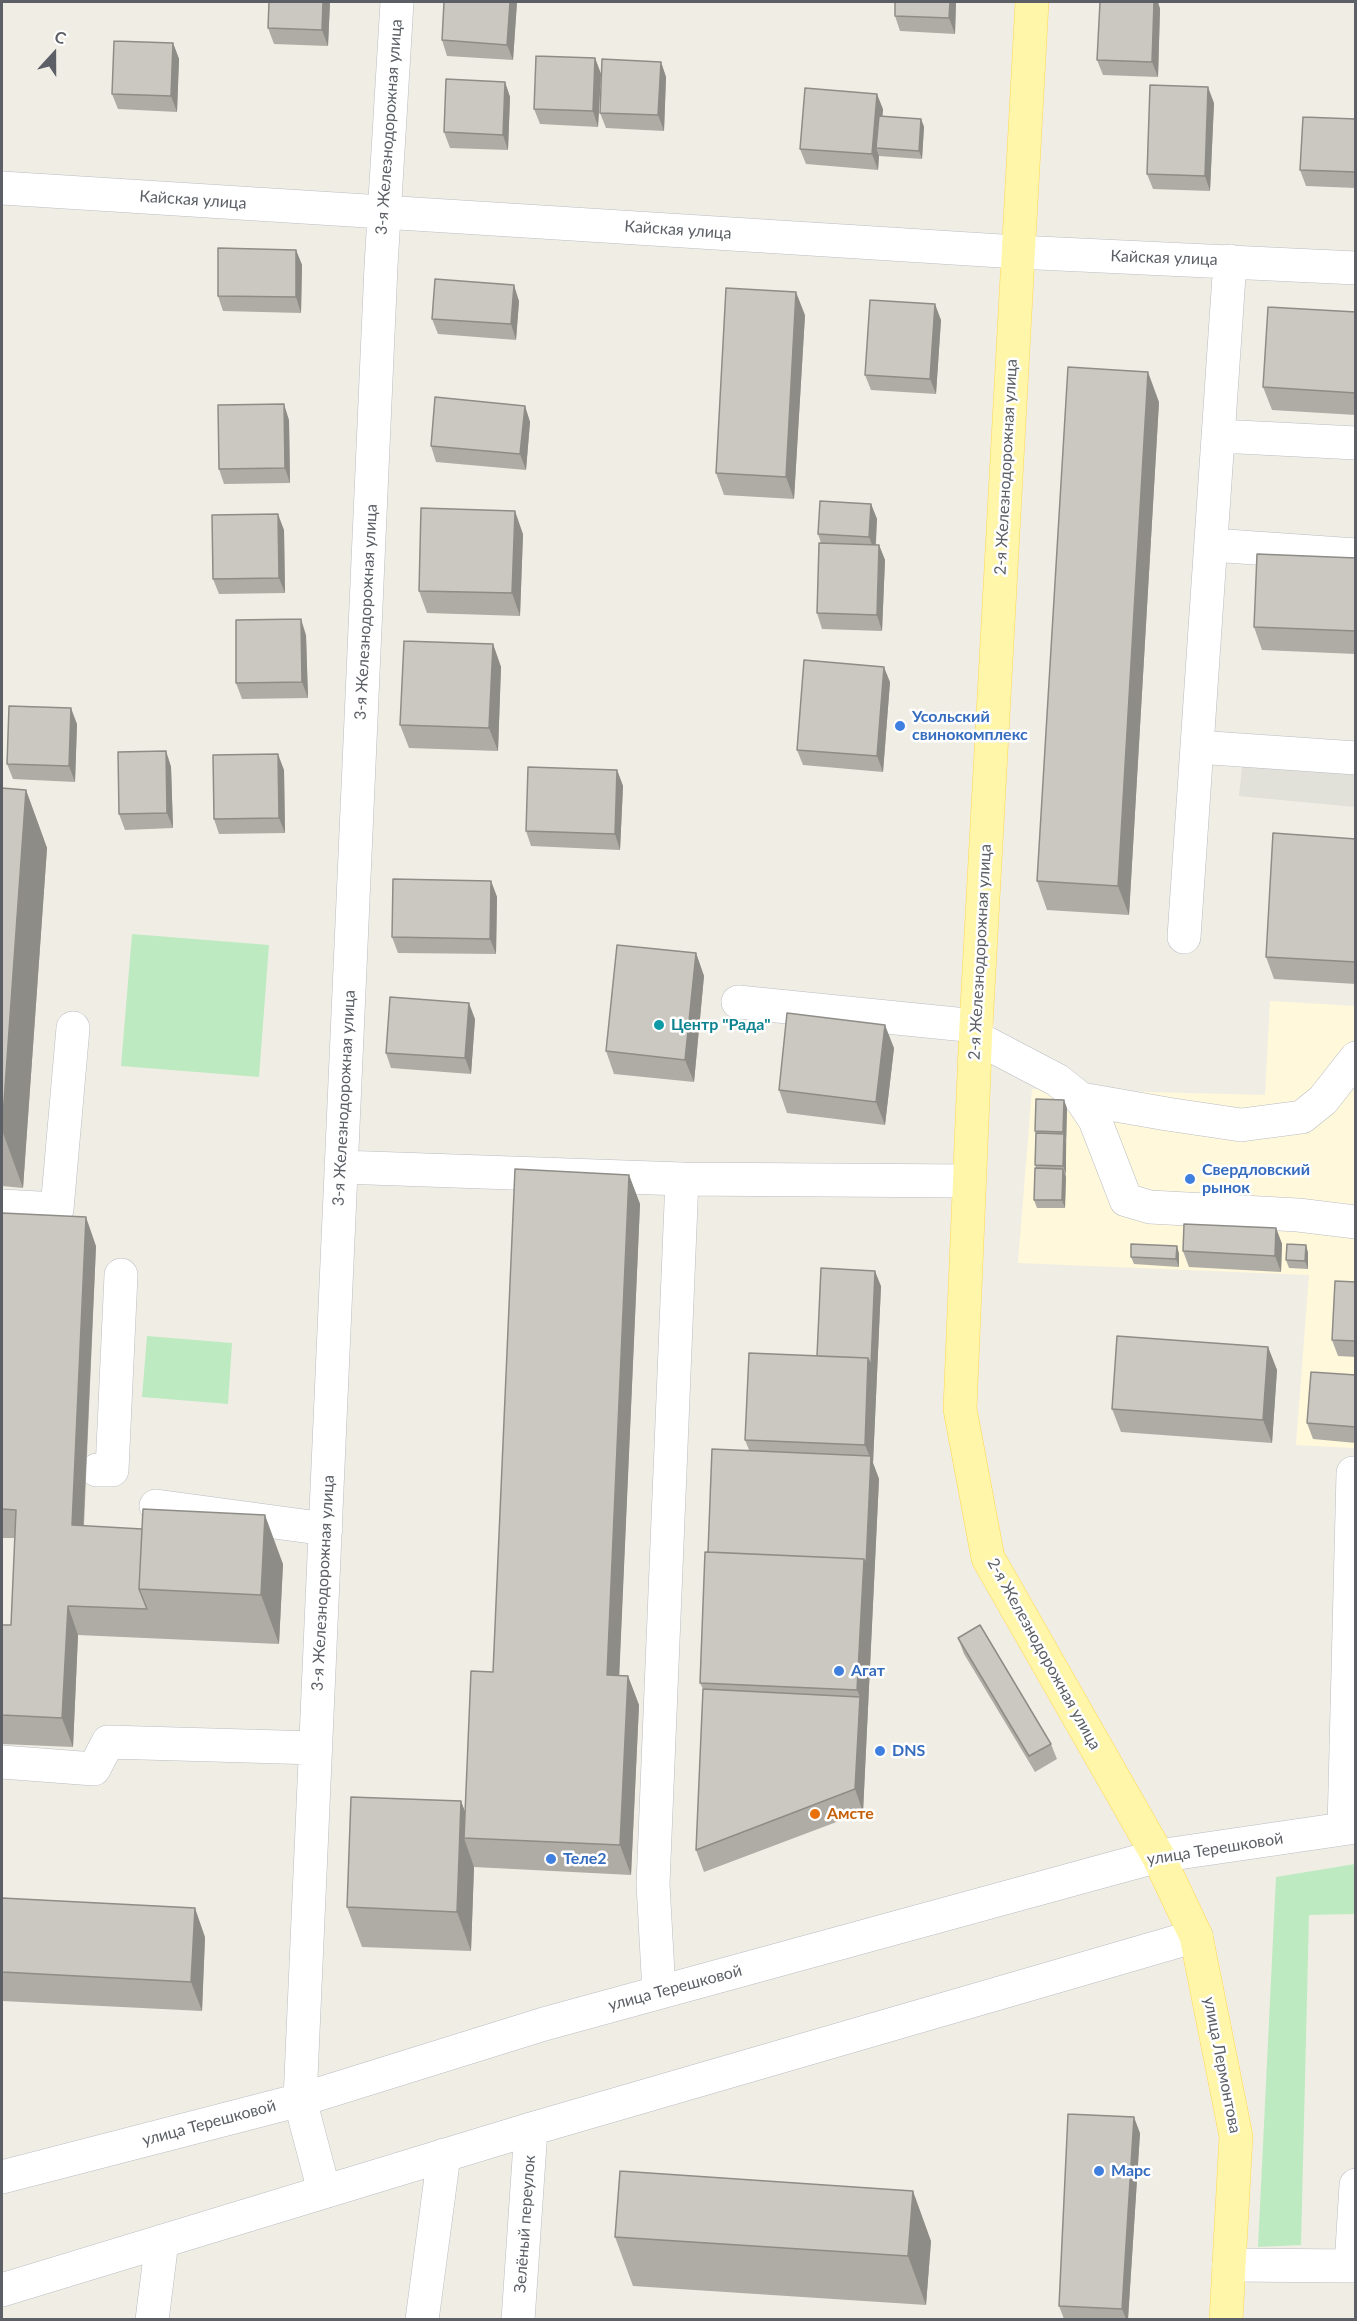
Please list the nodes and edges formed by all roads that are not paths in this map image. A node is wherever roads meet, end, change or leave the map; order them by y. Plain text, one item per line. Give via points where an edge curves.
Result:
1 (397, 2) edge
2 (1032, 2) edge
3 (2, 188) edge
4 (384, 211) junction
5 (1017, 252) junction
6 (1230, 261) junction
7 (1356, 268) edge
8 (1219, 436) junction
9 (1356, 443) edge
10 (1212, 544) junction
11 (1356, 555) edge
12 (1197, 747) junction
13 (1356, 758) edge
14 (1184, 937) dead end
15 (738, 1002) dead end
16 (73, 1028) dead end
17 (976, 1032) junction
18 (1356, 1058) edge
19 (1081, 1099) junction
20 (341, 1167) junction
21 (682, 1179) junction
22 (969, 1180) junction
23 (2, 1206) edge
24 (1356, 1222) edge
25 (121, 1275) dead end
26 (97, 1470) dead end
27 (1353, 1473) dead end
28 (156, 1506) dead end
29 (326, 1529) junction
30 (316, 1748) junction
31 (2, 1762) edge
32 (1350, 1827) edge
33 (1158, 1856) junction
34 (1196, 1936) junction
35 (659, 1992) junction
36 (300, 2100) junction
37 (531, 2129) junction
38 (444, 2155) junction
39 (2, 2177) edge
40 (1356, 2185) edge
41 (324, 2191) junction
42 (162, 2241) junction
43 (1229, 2265) junction
44 (1354, 2266) edge
45 (2, 2290) edge
46 (152, 2319) edge
47 (422, 2319) edge
48 (518, 2319) edge
49 (1226, 2319) edge

1 - 4 street, 3-я Железнодорожная улица
2 - 5 main road, 2-я Железнодорожная улица
3 - 4 street, Кайская улица
4 - 5 street, Кайская улица
4 - 20 street, 3-я Железнодорожная улица
5 - 6 street, Кайская улица
5 - 17 main road, 2-я Железнодорожная улица
6 - 7 street, Кайская улица
6 - 8 street
8 - 9 street
8 - 10 street
10 - 11 street
10 - 12 street
12 - 13 street
12 - 14 street
15 - 17 street
16 - 23 street via 57,1209
17 - 19 street via 1057,1080
17 - 22 main road, 2-я Железнодорожная улица
18 - 19 street via 1323,1100 1302,1117 1241,1125
19 - 24 street via 1095,1120 1126,1200 1150,1207
20 - 21 street
20 - 29 street, 3-я Железнодорожная улица
21 - 22 street
21 - 35 street via 653,1884
22 - 33 main road, 2-я Железнодорожная улица via 960,1409 988,1558
25 - 26 street via 112,1470
27 - 32 street
28 - 29 street
29 - 30 street, 3-я Железнодорожная улица
30 - 31 street via 108,1742 94,1769
30 - 36 street, 3-я Железнодорожная улица
32 - 33 street, улица Терешковой
33 - 34 main road, улица Лермонтова
33 - 35 street, улица Терешковой
34 - 37 street
34 - 43 main road, улица Лермонтова via 1236,2136
35 - 36 street, улица Терешковой
36 - 39 street, улица Терешковой
36 - 41 street, 3-я Железнодорожная улица
37 - 38 street
37 - 48 street, Зелёный переулок
38 - 41 street
38 - 47 street
40 - 44 street
41 - 42 street
42 - 45 street
42 - 46 street
43 - 44 street
43 - 49 main road, улица Лермонтова

